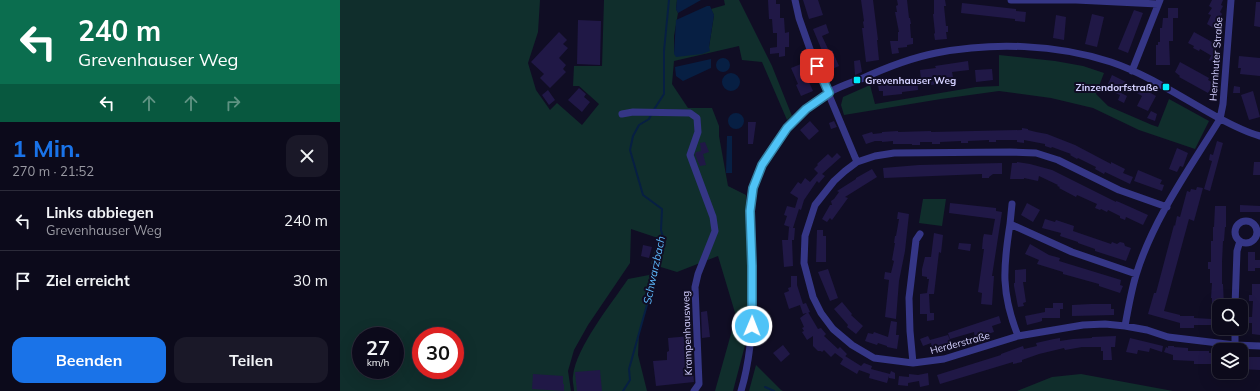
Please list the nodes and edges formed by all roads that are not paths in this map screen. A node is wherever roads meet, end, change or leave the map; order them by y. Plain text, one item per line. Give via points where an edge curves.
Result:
1 (795, 0) edge
2 (1011, 0) edge
3 (1231, 0) edge
4 (1159, 2) edge
5 (1132, 71) junction
6 (829, 93) junction
7 (622, 114) dead end
8 (1220, 119) junction
9 (1260, 136) edge
10 (857, 162) junction
11 (1012, 204) dead end
12 (1167, 207) junction
13 (1010, 224) junction
14 (920, 234) dead end
15 (1240, 241) dead end
16 (1136, 274) junction
17 (1235, 299) edge
18 (1125, 326) junction
19 (1018, 336) junction
20 (1212, 343) edge
21 (1248, 346) edge
22 (1260, 346) edge
23 (913, 363) junction
24 (694, 391) edge
25 (741, 391) edge

1 - 6 street via 811,52
2 - 4 street
3 - 8 street, Herrnhuter Straße
4 - 5 street
5 - 6 street via 1101,59 1046,48 957,50 921,57 888,68
5 - 8 street via 1166,87
6 - 10 street
6 - 25 street via 806,109 787,128 762,165 753,188 750,211 752,326
7 - 24 street, Krampenhausweg via 690,113 697,118 698,132 690,155 713,217 715,231 695,287 699,384
8 - 9 street
8 - 12 street
10 - 12 street, Herderstraße via 894,153 1036,153 1058,160 1119,190
10 - 23 street, Herderstraße via 834,181 815,205 805,236 804,263 813,297 821,314 833,329 852,345 874,358
11 - 13 street
12 - 16 street
13 - 16 street via 1072,252
13 - 19 street via 1004,284 1011,319
14 - 23 street via 916,240 909,298
15 - 17 street via 1237,251
16 - 18 street
18 - 19 street, Herderstraße via 1083,325
18 - 20 street, Herderstraße via 1168,337
19 - 23 street, Herderstraße via 944,359
21 - 22 street, Herderstraße

